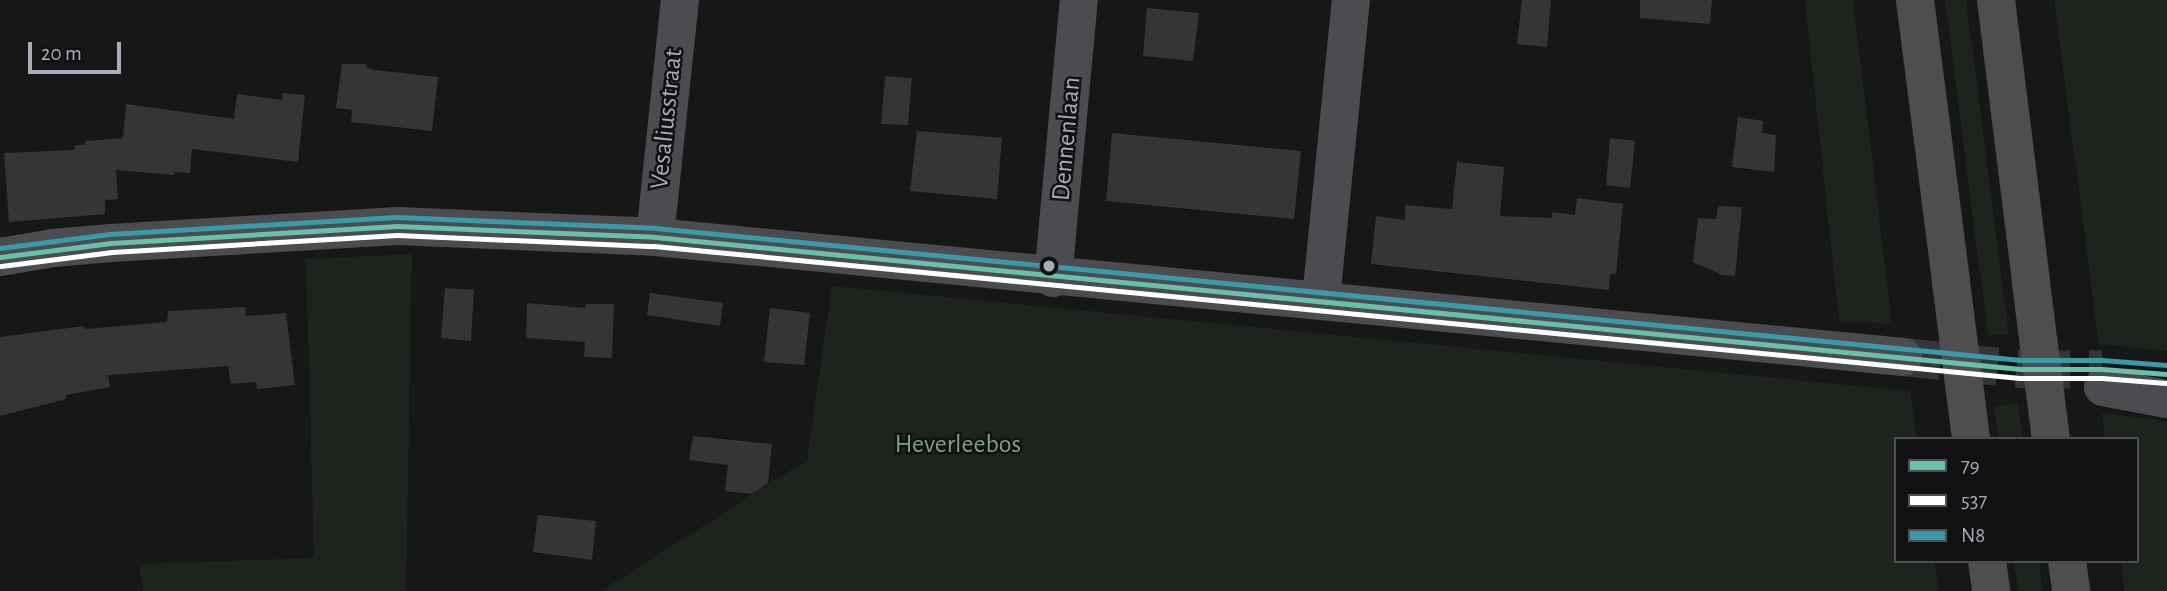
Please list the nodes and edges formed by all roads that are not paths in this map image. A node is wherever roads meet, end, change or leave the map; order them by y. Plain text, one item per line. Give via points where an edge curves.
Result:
1 (680, 0) edge
2 (1079, 0) edge
3 (1351, 0) edge
4 (1915, 0) edge
5 (1996, 0) edge
6 (655, 237) junction
7 (0, 257) edge
8 (1053, 278) junction
9 (1321, 299) junction
10 (1903, 357) tunnel mouth
11 (2167, 374) edge
12 (2167, 399) edge
13 (1971, 437) edge
14 (2051, 437) edge
15 (1987, 563) edge
16 (2067, 563) edge
17 (1991, 591) edge
18 (2071, 591) edge

1 - 6 street, Vesaliusstraat
2 - 8 street, Dennenlaan
3 - 9 street
4 - 13 highway, bridge
5 - 14 highway, bridge
6 - 7 street via 397,226 111,243
6 - 8 street
8 - 9 street
9 - 10 street
11 - 12 street via 2103,378
15 - 17 highway
16 - 18 highway

